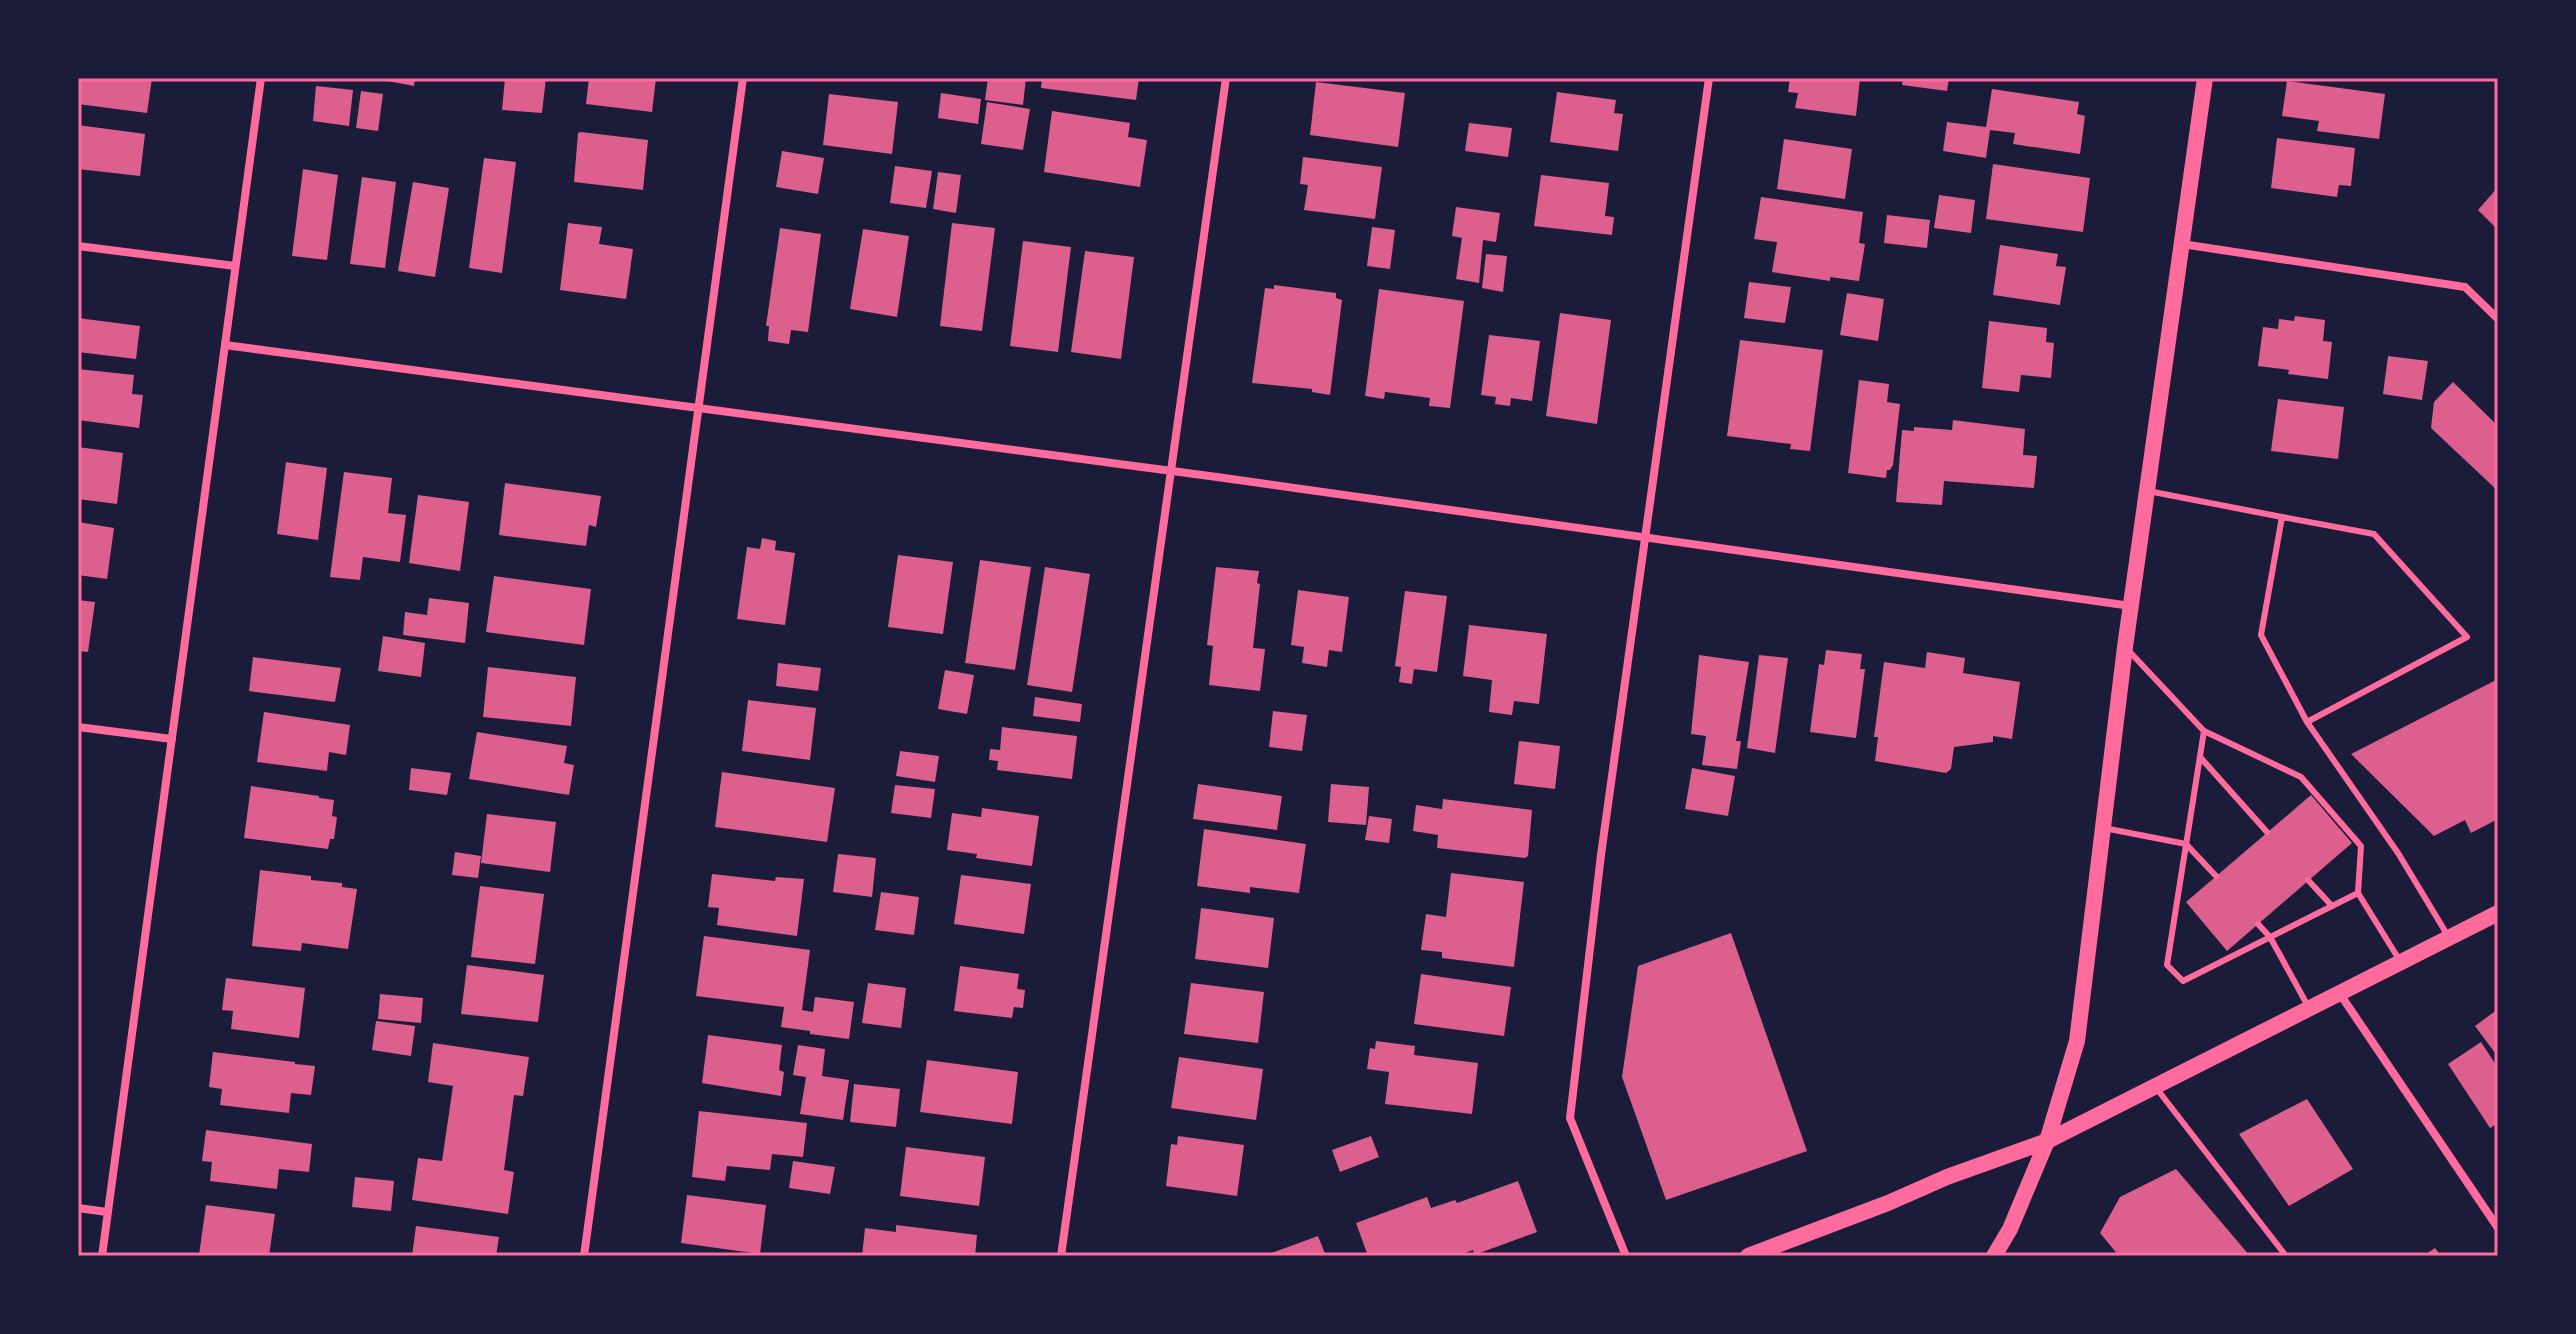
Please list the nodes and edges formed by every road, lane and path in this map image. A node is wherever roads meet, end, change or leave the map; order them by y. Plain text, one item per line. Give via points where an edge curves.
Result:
1 (261, 78) edge
2 (743, 78) edge
3 (1226, 78) edge
4 (1709, 78) edge
5 (2205, 78) edge
6 (2182, 244) junction
7 (78, 246) edge
8 (235, 266) junction
9 (2498, 319) edge
10 (225, 345) junction
11 (697, 407) junction
12 (1172, 471) junction
13 (2148, 491) junction
14 (2282, 517) junction
15 (1646, 537) junction
16 (2133, 607) junction
17 (2125, 647) junction
18 (2307, 722) junction
19 (78, 727) edge
20 (2204, 731) junction
21 (172, 739) junction
22 (2200, 757) junction
23 (2104, 828) junction
24 (2267, 832) dead end
25 (2186, 844) junction
26 (2216, 876) dead end
27 (2308, 880) dead end
28 (2358, 893) junction
29 (2332, 906) junction
30 (2498, 913) edge
31 (2258, 924) dead end
32 (2270, 937) junction
33 (2449, 937) junction
34 (2401, 962) junction
35 (2339, 993) junction
36 (2309, 1008) junction
37 (2155, 1086) junction
38 (2047, 1141) junction
39 (78, 1208) edge
40 (107, 1212) junction
41 (2498, 1228) edge
42 (102, 1256) edge
43 (584, 1256) edge
44 (1061, 1256) edge
45 (1626, 1256) edge
46 (1748, 1256) edge
47 (1994, 1256) edge
48 (2286, 1256) edge

1 - 8 street
2 - 11 street
3 - 12 street
4 - 15 street
5 - 6 main road
6 - 9 street via 2465,287
6 - 13 main road
7 - 8 street
8 - 10 street
10 - 11 street
10 - 21 street
11 - 12 street
11 - 43 street
12 - 15 street
12 - 44 street
13 - 14 lane
13 - 16 main road
14 - 18 lane via 2261,635
14 - 18 lane via 2374,534 2467,637
15 - 16 street
15 - 45 street via 1570,1118
16 - 17 main road
17 - 20 lane
17 - 23 main road
18 - 33 lane
19 - 21 street
20 - 22 lane
20 - 28 lane via 2301,777 2361,846
21 - 40 street
22 - 24 lane
22 - 25 lane
23 - 25 lane
23 - 38 main road via 2077,1041
25 - 26 lane
25 - 32 lane via 2167,965 2183,981
27 - 29 lane
28 - 29 lane
28 - 34 lane
29 - 32 lane
30 - 33 main road
31 - 32 lane
32 - 36 lane
33 - 34 main road
34 - 35 main road
35 - 36 main road
35 - 41 street
36 - 37 main road
37 - 38 main road
37 - 48 lane
38 - 46 main road
38 - 47 main road
39 - 40 street
40 - 42 street

